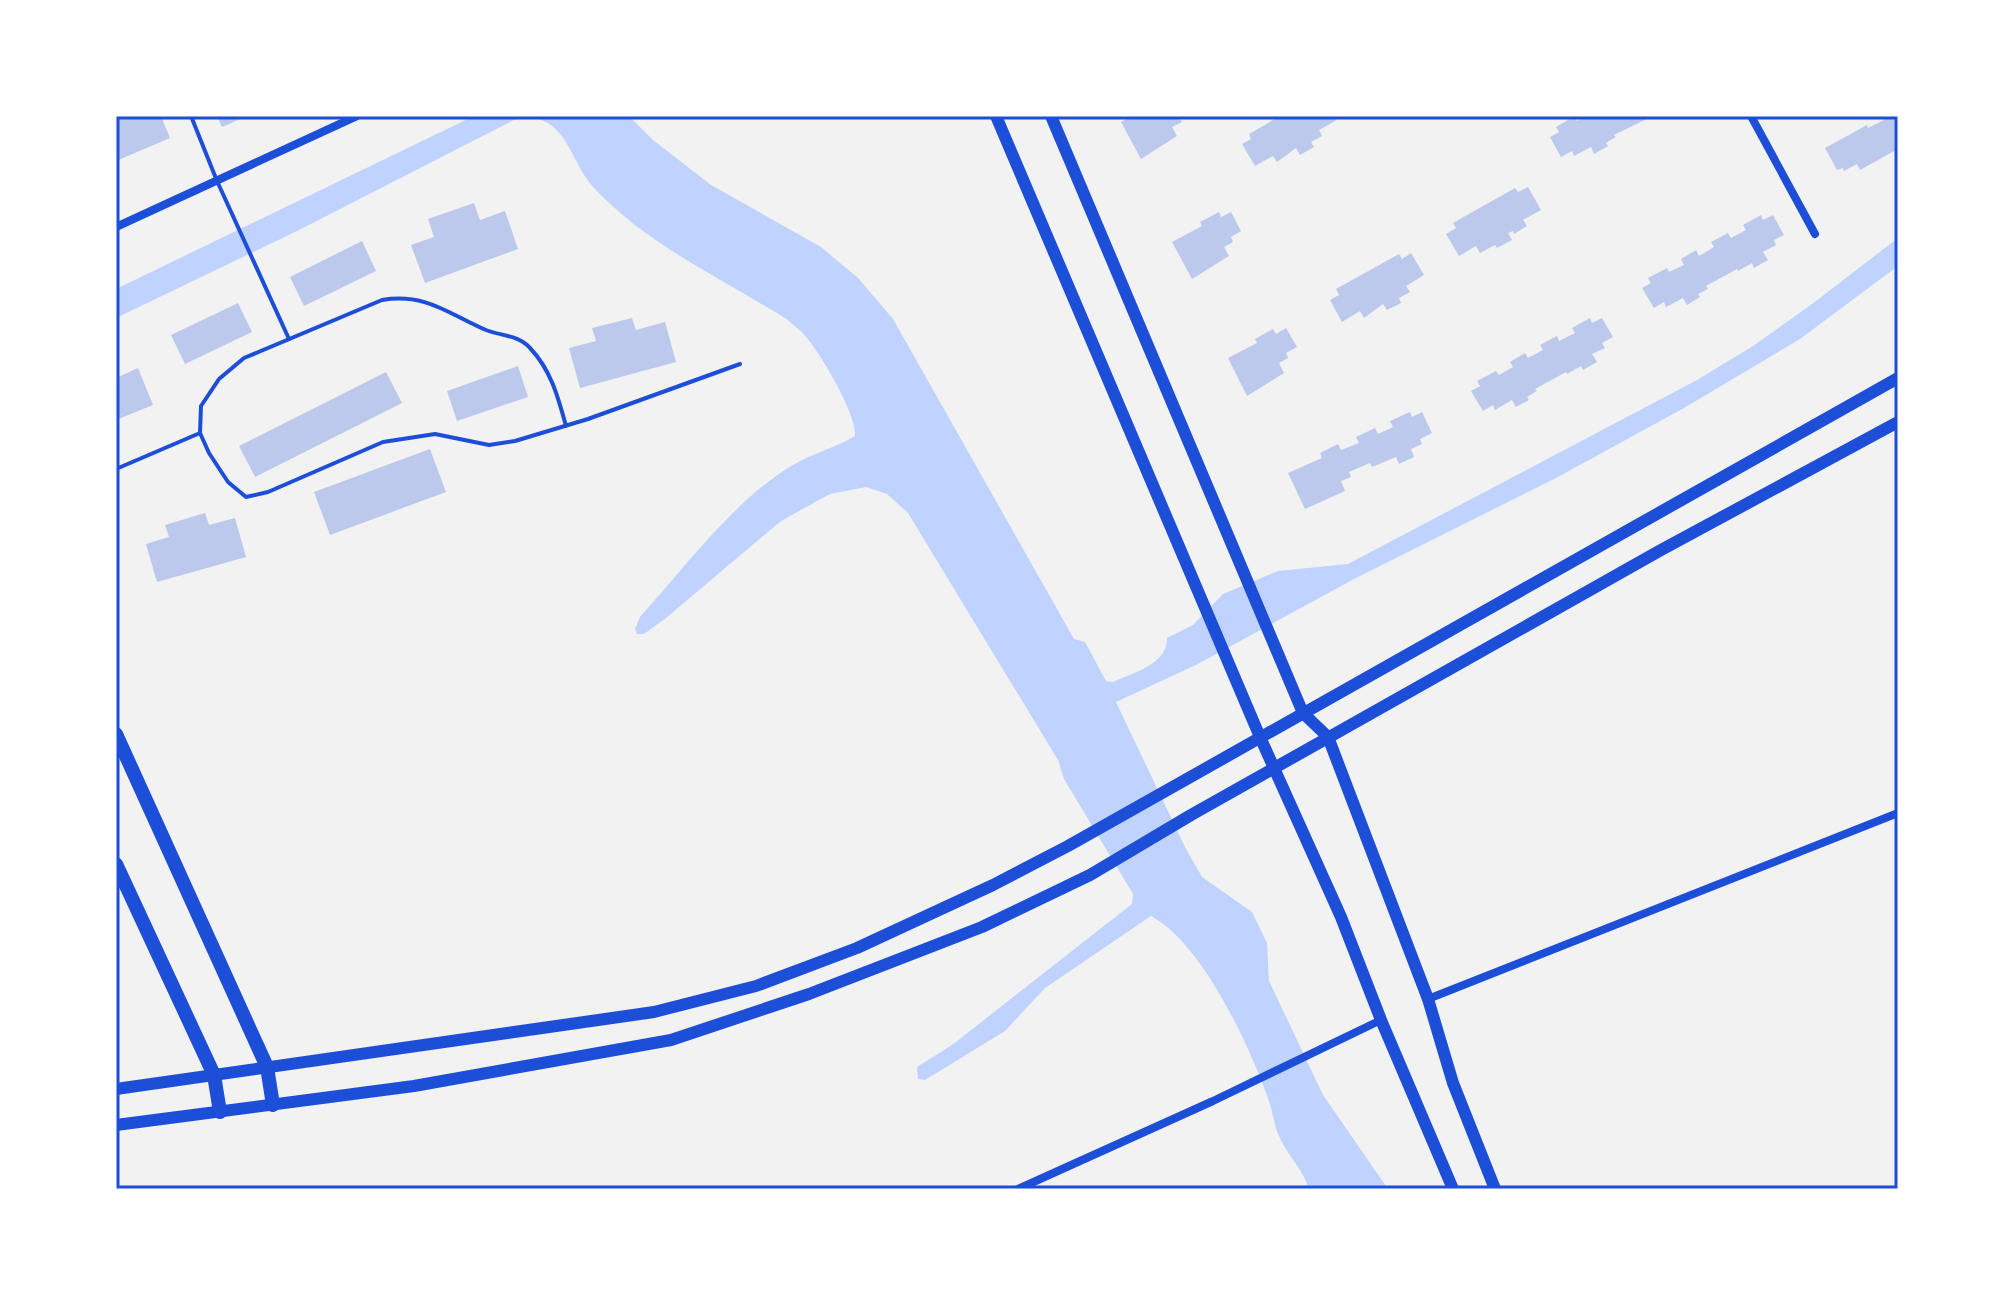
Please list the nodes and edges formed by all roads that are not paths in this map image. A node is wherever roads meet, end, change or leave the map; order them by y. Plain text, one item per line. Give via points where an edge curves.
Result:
1 (191, 116) edge
2 (357, 116) edge
3 (996, 116) edge
4 (1051, 116) edge
5 (1751, 116) edge
6 (217, 181) junction
7 (116, 227) edge
8 (1815, 234) dead end
9 (289, 339) junction
10 (740, 364) dead end
11 (1898, 378) edge
12 (1898, 422) edge
13 (566, 426) junction
14 (200, 433) junction
15 (116, 469) edge
16 (1303, 713) junction
17 (116, 734) edge
18 (1260, 737) junction
19 (1328, 737) junction
20 (1274, 768) junction
21 (1898, 813) edge
22 (116, 864) edge
23 (1428, 999) junction
24 (1381, 1020) junction
25 (267, 1067) junction
26 (214, 1075) junction
27 (116, 1089) edge
28 (273, 1105) junction
29 (220, 1112) junction
30 (116, 1125) edge
31 (1018, 1189) edge
32 (1453, 1189) edge
33 (1495, 1189) edge

1 - 6 lane
2 - 6 street
3 - 18 main road
4 - 16 main road
5 - 8 street
6 - 7 street
6 - 9 lane
9 - 13 lane via 382,300 404,297 433,303 489,331 522,340 545,366
9 - 14 lane via 244,358 219,379 201,406
10 - 13 lane
11 - 16 main road
12 - 19 main road
13 - 14 lane via 489,445 435,434 383,442 246,497 228,482
14 - 15 lane
16 - 18 main road
16 - 19 main road
17 - 25 main road
18 - 20 main road
18 - 25 main road via 993,885 857,948 756,986 654,1012
19 - 20 main road
19 - 23 main road
20 - 24 main road
20 - 28 main road via 1090,875 982,927 809,994 671,1040
21 - 23 street
22 - 26 main road
23 - 33 main road via 1453,1083
24 - 31 street
24 - 32 main road
25 - 26 main road
25 - 28 main road
26 - 27 main road
26 - 29 main road
28 - 29 main road
29 - 30 main road

